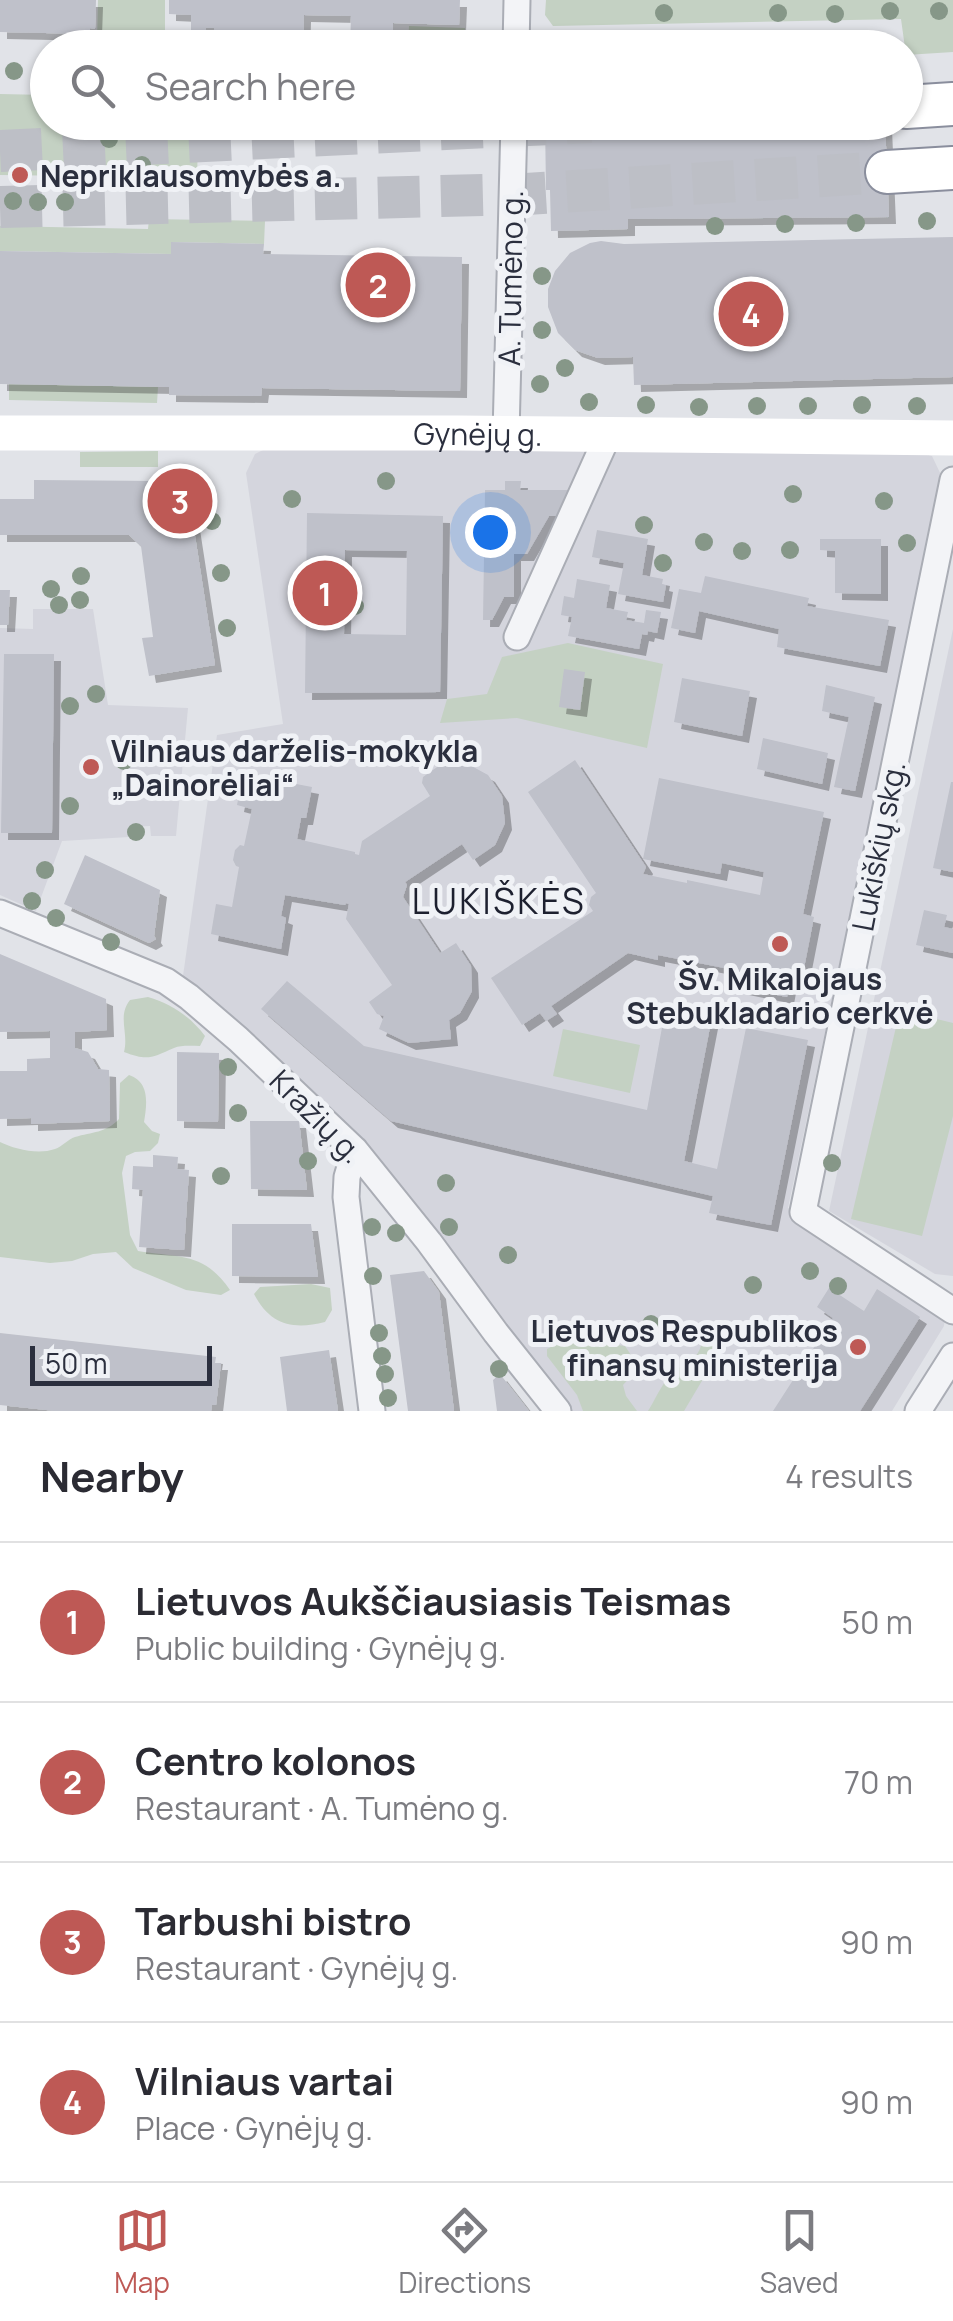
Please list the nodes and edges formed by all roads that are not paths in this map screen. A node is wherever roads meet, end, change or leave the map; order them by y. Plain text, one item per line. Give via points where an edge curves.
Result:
1 (518, 0) edge
2 (517, 30) edge
3 (953, 104) edge
4 (923, 106) edge
5 (514, 140) edge
6 (953, 168) edge
7 (887, 172) tunnel mouth
8 (0, 433) edge
9 (506, 434) junction
10 (608, 435) junction
11 (953, 438) edge
12 (953, 480) edge
13 (517, 637) dead end
14 (0, 913) edge
15 (355, 1150) junction
16 (953, 1311) edge
17 (953, 1356) edge
18 (372, 1411) edge
19 (558, 1411) edge
20 (918, 1411) edge

1 - 2 street
3 - 4 highway
5 - 9 street, A. Tumėno g.
6 - 7 highway
8 - 9 main road, Gynėjų g.
9 - 10 main road, Gynėjų g.
10 - 11 main road, Gynėjų g.
10 - 13 street
12 - 16 street, Lukiškių skg. via 803,1212
14 - 15 street, Kražių g. via 166,981
15 - 18 street via 346,1197
15 - 19 street, Kražių g.
17 - 20 street

